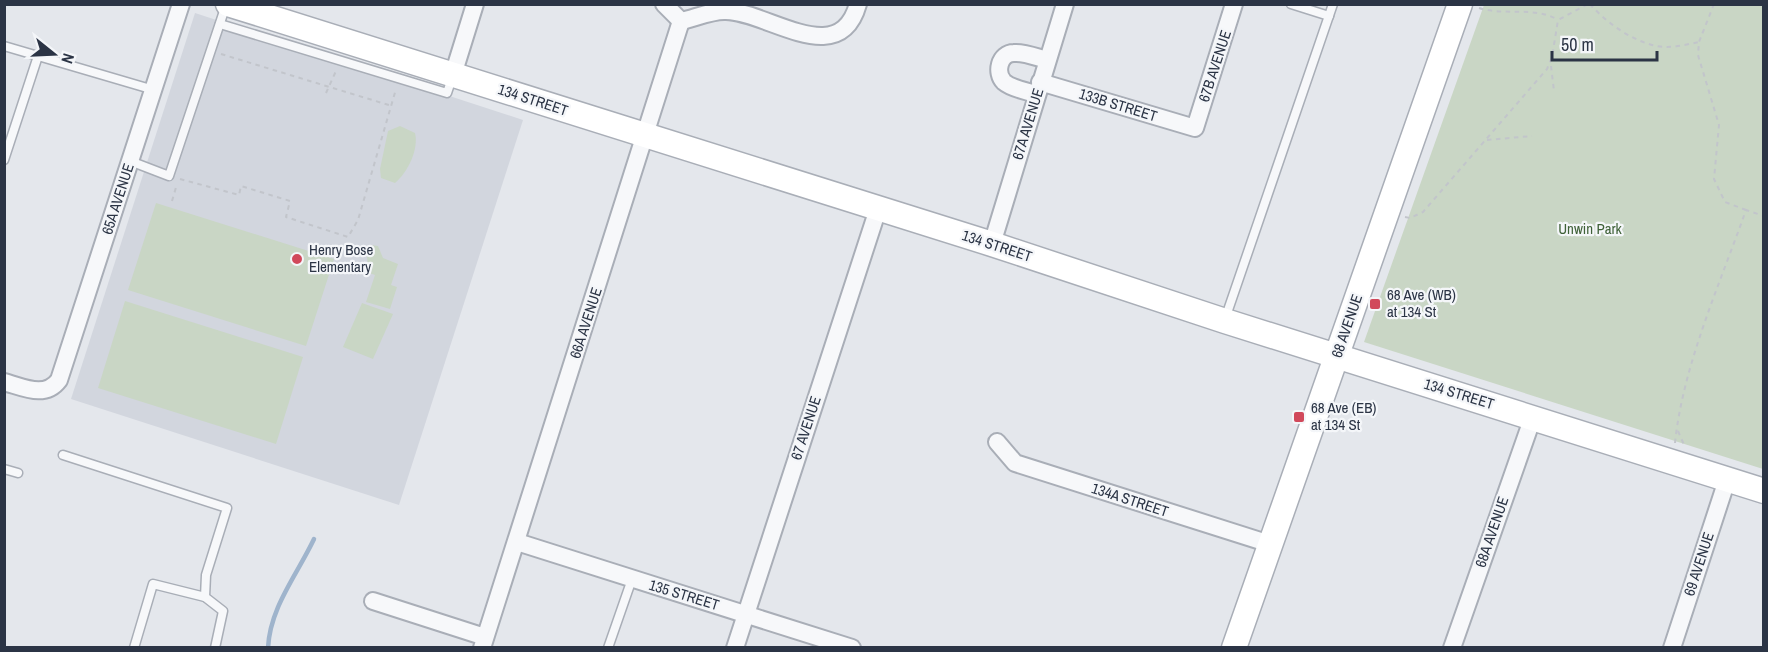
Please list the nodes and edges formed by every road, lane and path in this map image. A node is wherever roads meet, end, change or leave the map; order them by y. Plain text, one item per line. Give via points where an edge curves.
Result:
1 (181, 4) edge
2 (475, 4) edge
3 (664, 4) edge
4 (858, 4) edge
5 (1065, 4) edge
6 (1234, 4) edge
7 (1291, 4) edge
8 (1333, 4) edge
9 (1589, 4) edge
10 (1714, 4) edge
11 (1467, 5) edge
12 (225, 11) edge
13 (1329, 16) junction
14 (1558, 20) junction
15 (681, 21) junction
16 (1699, 42) junction
17 (4, 46) edge
18 (216, 52) dead end
19 (38, 56) junction
20 (1047, 60) junction
21 (1551, 63) junction
22 (337, 68) dead end
23 (453, 75) junction
24 (397, 87) dead end
25 (330, 88) junction
26 (1038, 88) junction
27 (153, 90) junction
28 (1554, 91) dead end
29 (326, 93) dead end
30 (392, 106) junction
31 (1195, 128) joint
32 (645, 136) junction
33 (1532, 136) dead end
34 (1485, 140) junction
35 (4, 160) edge
36 (130, 161) junction
37 (172, 201) dead end
38 (878, 209) junction
39 (1746, 210) junction
40 (1402, 216) dead end
41 (1764, 216) edge
42 (992, 244) junction
43 (1225, 321) junction
44 (1337, 356) junction
45 (4, 382) edge
46 (1533, 417) junction
47 (1676, 428) junction
48 (997, 442) dead end
49 (1675, 446) dead end
50 (1686, 450) dead end
51 (63, 455) dead end
52 (4, 469) edge
53 (18, 473) dead end
54 (1727, 480) junction
55 (1764, 491) edge
56 (517, 542) junction
57 (1270, 544) junction
58 (632, 579) junction
59 (205, 597) junction
60 (373, 601) dead end
61 (746, 614) junction
62 (483, 642) edge
63 (134, 648) edge
64 (214, 648) edge
65 (608, 648) edge
66 (735, 648) edge
67 (852, 648) edge
68 (1234, 648) edge
69 (1452, 648) edge
70 (1672, 648) edge

1 - 27 street, 65A AVENUE
2 - 23 street
3 - 15 street
4 - 15 street via 844,30 822,38 726,10
5 - 20 street, 67A AVENUE
6 - 31 street, 67B AVENUE
7 - 13 lane
8 - 13 lane
9 - 14 path
9 - 16 path via 1599,15 1648,43 1666,47
10 - 16 path
11 - 14 path via 1500,13 1536,13
11 - 44 street, 68 AVENUE
12 - 23 street, 134 STREET
12 - 36 lane via 169,176
13 - 43 lane
14 - 21 path
15 - 32 street, 66A AVENUE
16 - 39 path via 1698,55 1719,125 1714,179 1725,202
17 - 19 lane
18 - 25 path
19 - 27 lane
19 - 35 lane
20 - 26 street, 67A AVENUE
20 - 26 street, 133B STREET via 1012,52 999,64 1005,82
21 - 28 path
21 - 34 path
22 - 25 path
23 - 32 street, 134 STREET
24 - 30 path
25 - 29 path
25 - 30 path
26 - 31 street, 133B STREET
26 - 42 street, 67A AVENUE
27 - 36 street, 65A AVENUE
30 - 37 path via 358,220 348,237 285,217 290,201 241,186 239,195 178,178
32 - 38 street, 134 STREET
32 - 56 street, 66A AVENUE
33 - 34 path
34 - 40 path via 1423,212 1410,219
36 - 45 street, 65A AVENUE via 59,380 48,390 36,391
38 - 42 street, 134 STREET
38 - 61 street, 67 AVENUE
39 - 41 path
39 - 47 path via 1692,364
42 - 43 street, 134 STREET
43 - 44 street, 134 STREET
44 - 46 street, 134 STREET
44 - 57 street, 68 AVENUE
46 - 54 street, 134 STREET
46 - 69 street, 68A AVENUE
47 - 49 path
47 - 50 path
48 - 57 street, 134A STREET via 1015,464
51 - 59 lane via 227,508 206,575
52 - 53 lane
54 - 55 street, 134 STREET
54 - 70 street, 69 AVENUE
56 - 58 street, 135 STREET
56 - 62 street, 66A AVENUE
57 - 68 street, 68 AVENUE
58 - 61 street, 135 STREET
58 - 65 lane
59 - 63 lane via 153,584
59 - 64 lane via 223,610
60 - 62 street
61 - 66 street, 67 AVENUE
61 - 67 street, 135 STREET

